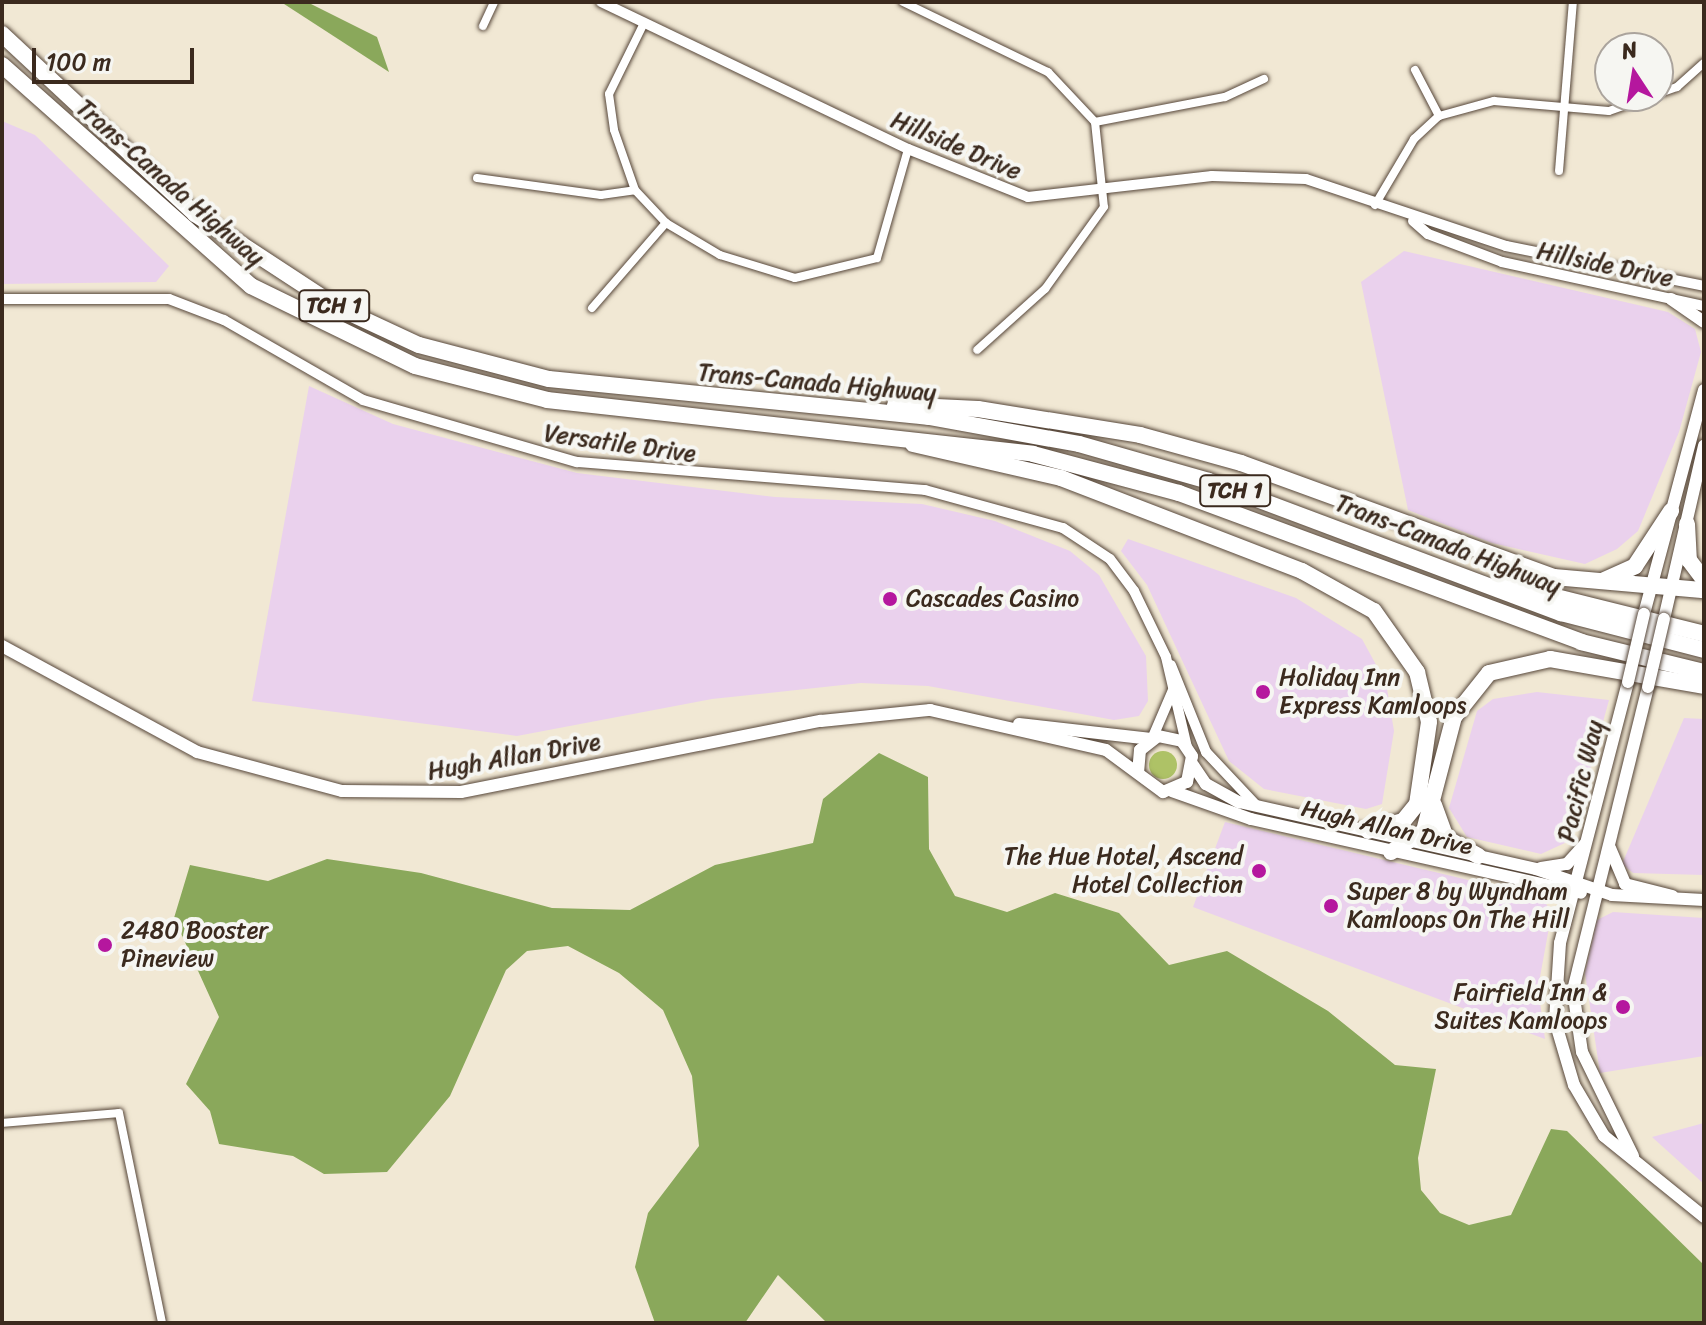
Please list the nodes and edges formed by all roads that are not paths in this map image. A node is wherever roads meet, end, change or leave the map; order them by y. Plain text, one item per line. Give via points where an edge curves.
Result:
1 (494, 2) edge
2 (601, 2) edge
3 (903, 2) edge
4 (1573, 2) edge
5 (644, 23) junction
6 (483, 26) dead end
7 (2, 34) edge
8 (1704, 63) edge
9 (2, 65) edge
10 (1415, 70) dead end
11 (1264, 79) dead end
12 (1562, 108) junction
13 (1439, 116) junction
14 (1095, 122) junction
15 (908, 149) junction
16 (1559, 171) dead end
17 (477, 178) dead end
18 (635, 190) junction
19 (1103, 192) junction
20 (1375, 206) junction
21 (1412, 220) junction
22 (666, 223) junction
23 (1704, 286) edge
24 (2, 299) edge
25 (1671, 299) junction
26 (1704, 306) edge
27 (592, 308) dead end
28 (1704, 322) edge
29 (977, 350) dead end
30 (1704, 390) edge
31 (830, 407) junction
32 (885, 435) junction
33 (1704, 446) edge
34 (1671, 511) junction
35 (1687, 524) junction
36 (1460, 576) junction
37 (1704, 580) edge
38 (1592, 583) junction
39 (1652, 587) junction
40 (1672, 587) junction
41 (1704, 590) edge
42 (1704, 634) edge
43 (2, 646) edge
44 (1704, 650) edge
45 (1166, 657) junction
46 (1704, 672) edge
47 (1174, 684) junction
48 (1704, 686) edge
49 (1012, 724) junction
50 (1151, 739) junction
51 (1187, 747) junction
52 (1193, 765) junction
53 (1138, 773) junction
54 (1172, 791) junction
55 (1434, 791) junction
56 (1257, 806) junction
57 (1368, 831) junction
58 (1590, 838) junction
59 (1413, 841) junction
60 (1609, 841) junction
61 (1391, 852) junction
62 (1478, 856) junction
63 (1536, 869) junction
64 (1575, 888) junction
65 (1596, 892) junction
66 (1701, 900) edge
67 (1592, 1079) junction
68 (1574, 1085) junction
69 (2, 1123) edge
70 (1636, 1162) junction
71 (1704, 1217) edge
72 (162, 1323) edge

1 - 6 street
2 - 5 street, Hillside Drive
3 - 14 street via 1048,72
4 - 12 street
5 - 15 street, Hillside Drive
5 - 18 street via 609,94
7 - 31 highway, Trans-Canada Highway / TCH 1 via 195,214 323,299 419,345 549,379
8 - 12 street via 1643,104 1609,111
9 - 32 highway, Trans-Canada Highway / TCH 1 via 251,286 415,366 547,400
10 - 13 street
11 - 14 street via 1225,97
12 - 13 street via 1494,101
12 - 16 street
13 - 20 street via 1414,139
14 - 19 street
15 - 19 street, Hillside Drive via 1028,197
15 - 22 street via 886,244 862,266 795,278 762,274
17 - 18 street via 601,195
18 - 22 street
19 - 20 street, Hillside Drive via 1261,173 1306,179
19 - 29 street via 1104,207 1079,250
20 - 21 street, Hillside Drive
21 - 23 street, Hillside Drive
21 - 25 street, Hillside Drive via 1428,234 1502,262
22 - 27 street
24 - 45 street, Versatile Drive via 169,299 224,320 363,400 577,462 925,490 999,507 1063,528 1110,559
25 - 26 street, Hillside Drive
25 - 28 main road
30 - 34 main road, Pacific Way
31 - 36 highway, Trans-Canada Highway / TCH 1 via 975,423 1142,460
31 - 38 highway via 978,409 1140,435 1241,463 1554,577
32 - 46 highway, Trans-Canada Highway / TCH 1 via 1033,454 1146,483 1571,639
32 - 57 highway via 1061,478 1302,571 1374,611 1417,672 1429,722 1417,804 1403,821
33 - 35 main road, Pacific Way
34 - 38 highway via 1635,566
34 - 39 main road, Pacific Way
35 - 37 highway via 1689,560
35 - 40 main road, Pacific Way
36 - 42 highway
36 - 44 highway, Trans-Canada Highway / TCH 1 via 1607,628
38 - 39 highway
39 - 40 highway
39 - 58 main road, Pacific Way, bridge
40 - 41 highway
40 - 60 main road, Pacific Way, bridge
43 - 49 main road, Hugh Allan Drive via 197,752 342,791 461,792 876,711 930,710
45 - 47 street, Versatile Drive
45 - 56 street via 1183,681 1206,752
47 - 50 street
47 - 51 street, Versatile Drive
48 - 55 highway via 1577,662 1509,664 1463,700
49 - 50 main road, Hugh Allan Drive
49 - 53 main road, Hugh Allan Drive via 1106,750
50 - 51 main road via 1175,737
50 - 53 main road via 1137,758
51 - 52 main road
52 - 54 main road
52 - 56 main road, Hugh Allan Drive via 1206,784
53 - 54 main road via 1155,790
54 - 61 main road, Hugh Allan Drive via 1251,819
55 - 59 highway via 1424,831
55 - 62 highway via 1440,830
56 - 57 main road, Hugh Allan Drive
57 - 59 main road, Hugh Allan Drive
58 - 63 main road via 1567,864
58 - 64 main road, Pacific Way
59 - 61 highway
59 - 62 main road, Hugh Allan Drive
60 - 65 main road, Pacific Way
60 - 66 main road via 1625,884
61 - 64 main road, Hugh Allan Drive
62 - 63 main road, Hugh Allan Drive
63 - 64 main road, Hugh Allan Drive
64 - 65 main road, Hugh Allan Drive
64 - 68 main road, Pacific Way via 1554,990
65 - 66 main road, Hugh Allan Drive
65 - 67 main road, Pacific Way via 1573,990
67 - 68 main road
67 - 70 main road, Pacific Way
68 - 70 main road, Pacific Way via 1604,1136
69 - 72 street via 119,1113
70 - 71 main road, Pacific Way

